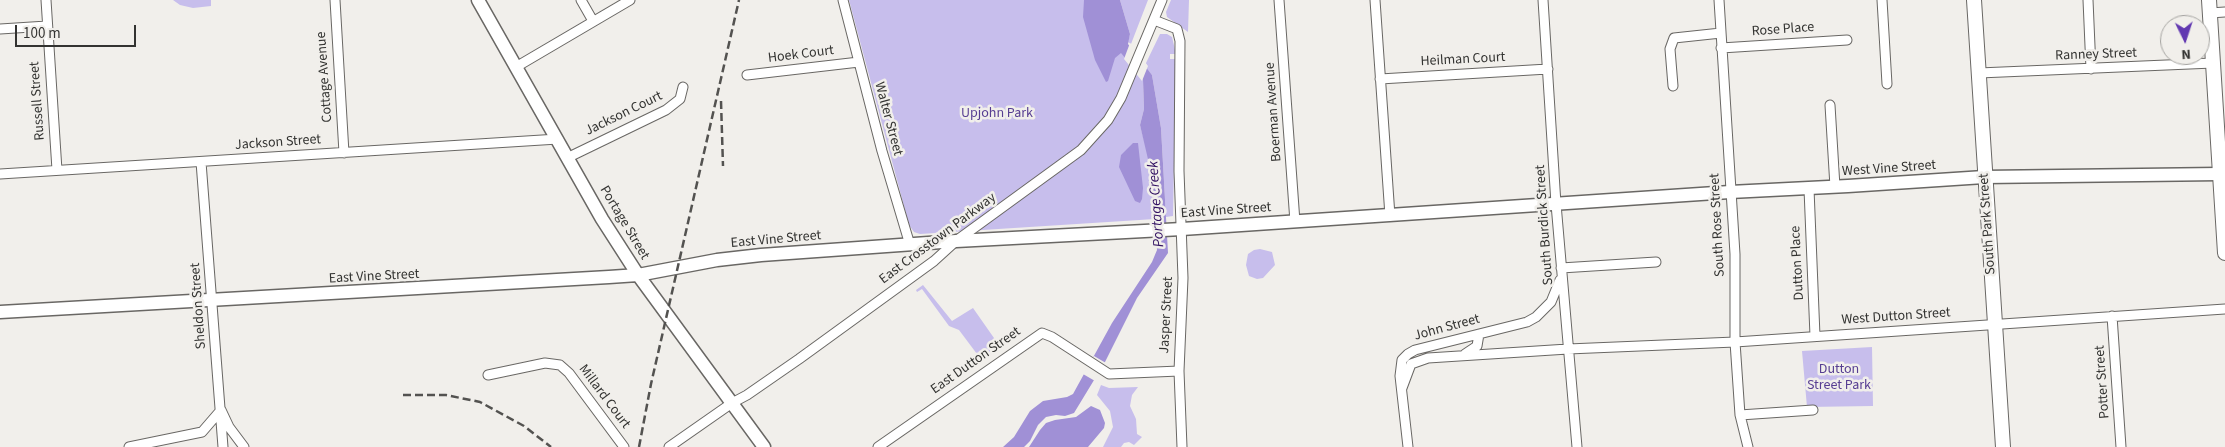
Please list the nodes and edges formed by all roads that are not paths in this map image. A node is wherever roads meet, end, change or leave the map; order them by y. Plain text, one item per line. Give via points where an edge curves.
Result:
1 (46, 0) edge
2 (334, 0) edge
3 (478, 0) edge
4 (582, 0) edge
5 (630, 0) edge
6 (843, 0) edge
7 (1162, 0) edge
8 (1280, 0) edge
9 (1375, 0) edge
10 (1543, 0) edge
11 (1719, 0) edge
12 (1882, 0) edge
13 (1974, 0) edge
14 (2088, 0) edge
15 (2210, 7) edge
16 (2225, 12) edge
17 (1154, 20) junction
18 (594, 21) junction
19 (47, 26) junction
20 (0, 29) edge
21 (1721, 33) junction
22 (1847, 40) dead end
23 (1721, 48) junction
24 (859, 62) junction
25 (2213, 64) junction
26 (516, 67) junction
27 (1548, 69) junction
28 (2091, 69) junction
29 (1979, 73) junction
30 (747, 75) dead end
31 (1380, 79) junction
32 (1887, 84) dead end
33 (1673, 86) dead end
34 (682, 87) dead end
35 (1830, 105) dead end
36 (558, 139) junction
37 (344, 152) junction
38 (569, 157) junction
39 (201, 162) junction
40 (57, 170) junction
41 (0, 174) edge
42 (2222, 174) edge
43 (1984, 177) junction
44 (1835, 187) junction
45 (1808, 189) junction
46 (1730, 192) junction
47 (1556, 204) junction
48 (1390, 216) junction
49 (1295, 222) junction
50 (1182, 229) junction
51 (956, 241) junction
52 (910, 245) junction
53 (2225, 253) edge
54 (1656, 262) dead end
55 (1562, 271) junction
56 (638, 275) junction
57 (212, 301) junction
58 (2225, 309) edge
59 (0, 312) edge
60 (2112, 316) junction
61 (1995, 324) junction
62 (1479, 334) junction
63 (1815, 336) junction
64 (1735, 342) junction
65 (1568, 349) junction
66 (1460, 356) junction
67 (1179, 371) junction
68 (488, 375) dead end
69 (1402, 388) junction
70 (732, 403) junction
71 (221, 410) junction
72 (1813, 410) dead end
73 (1740, 415) junction
74 (129, 447) edge
75 (223, 447) edge
76 (244, 447) edge
77 (624, 447) edge
78 (670, 447) edge
79 (764, 447) edge
80 (878, 447) edge
81 (1182, 447) edge
82 (1408, 447) edge
83 (1577, 447) edge
84 (1748, 447) edge
85 (2003, 447) edge
86 (2121, 447) edge

1 - 19 street, Russell Street
2 - 37 street, Cottage Avenue
3 - 26 street, Portage Street
4 - 18 street
5 - 18 street
6 - 24 street, Walter Street
7 - 17 street, East Crosstown Parkway
8 - 49 street, Boerman Avenue
9 - 31 street
10 - 27 street, South Burdick Street
11 - 21 street, South Rose Street
12 - 32 street
13 - 29 main road, South Park Street
14 - 28 street
15 - 16 street
15 - 25 main road
17 - 50 street, Jasper Street via 1180,34
17 - 51 street, East Crosstown Parkway via 1115,110 1081,150
18 - 26 street
19 - 20 street
19 - 40 street, Russell Street
21 - 23 street, South Rose Street
21 - 33 street via 1674,38 1670,49
22 - 23 street, Rose Place
23 - 46 street, South Rose Street
24 - 30 street, Hoek Court
24 - 52 street, Walter Street
25 - 28 street, Ranney Street
25 - 42 main road
26 - 36 street, Portage Street
27 - 31 street, Heilman Court
27 - 47 street, South Burdick Street
28 - 29 street, Ranney Street
29 - 43 main road, South Park Street
31 - 48 street
34 - 38 street, Jackson Court via 680,99 666,110
35 - 44 street
36 - 37 street, Jackson Street
36 - 38 street, Portage Street
37 - 39 street, Jackson Street
38 - 56 street, Portage Street via 602,219
39 - 40 street, Jackson Street
39 - 57 street, Sheldon Street
40 - 41 street, Jackson Street
42 - 43 street, West Vine Street
42 - 53 main road
43 - 44 street, West Vine Street
43 - 61 main road, South Park Street
44 - 45 street, West Vine Street
45 - 46 street, West Vine Street
45 - 63 street, Dutton Place
46 - 47 street, West Vine Street
46 - 64 street, South Rose Street via 1735,260
47 - 48 street, East Vine Street
47 - 55 street, South Burdick Street
48 - 49 street, East Vine Street
49 - 50 street, East Vine Street
50 - 51 street, East Vine Street
50 - 67 street, Jasper Street
51 - 52 street, East Vine Street
51 - 70 street, East Crosstown Parkway via 934,261 799,359
52 - 56 street, East Vine Street via 726,259
54 - 55 street
55 - 62 street, John Street via 1556,295 1536,317
55 - 65 street, South Burdick Street
56 - 57 street, East Vine Street
56 - 70 street, Portage Street
57 - 59 street, East Vine Street
57 - 71 street, Sheldon Street
58 - 60 street, West Dutton Street
60 - 61 street, West Dutton Street
60 - 86 street, Potter Street
61 - 63 street, West Dutton Street
61 - 85 main road, South Park Street
62 - 66 street via 1474,349
62 - 69 street, John Street via 1408,354 1400,367
63 - 64 street, West Dutton Street
64 - 65 street, West Dutton Street
64 - 73 street, South Rose Street
65 - 66 street
65 - 83 street, South Burdick Street
66 - 69 street via 1416,361 1408,369
67 - 80 street, East Dutton Street via 1109,374 1052,337 1039,334
67 - 81 street, Jasper Street
68 - 77 street, Millard Court via 545,364 560,365
69 - 82 street, John Street
70 - 78 street, East Crosstown Parkway
70 - 79 street, Portage Street
71 - 74 street via 202,432
71 - 75 street, Sheldon Street
71 - 76 street
72 - 73 street
73 - 84 street, South Rose Street

